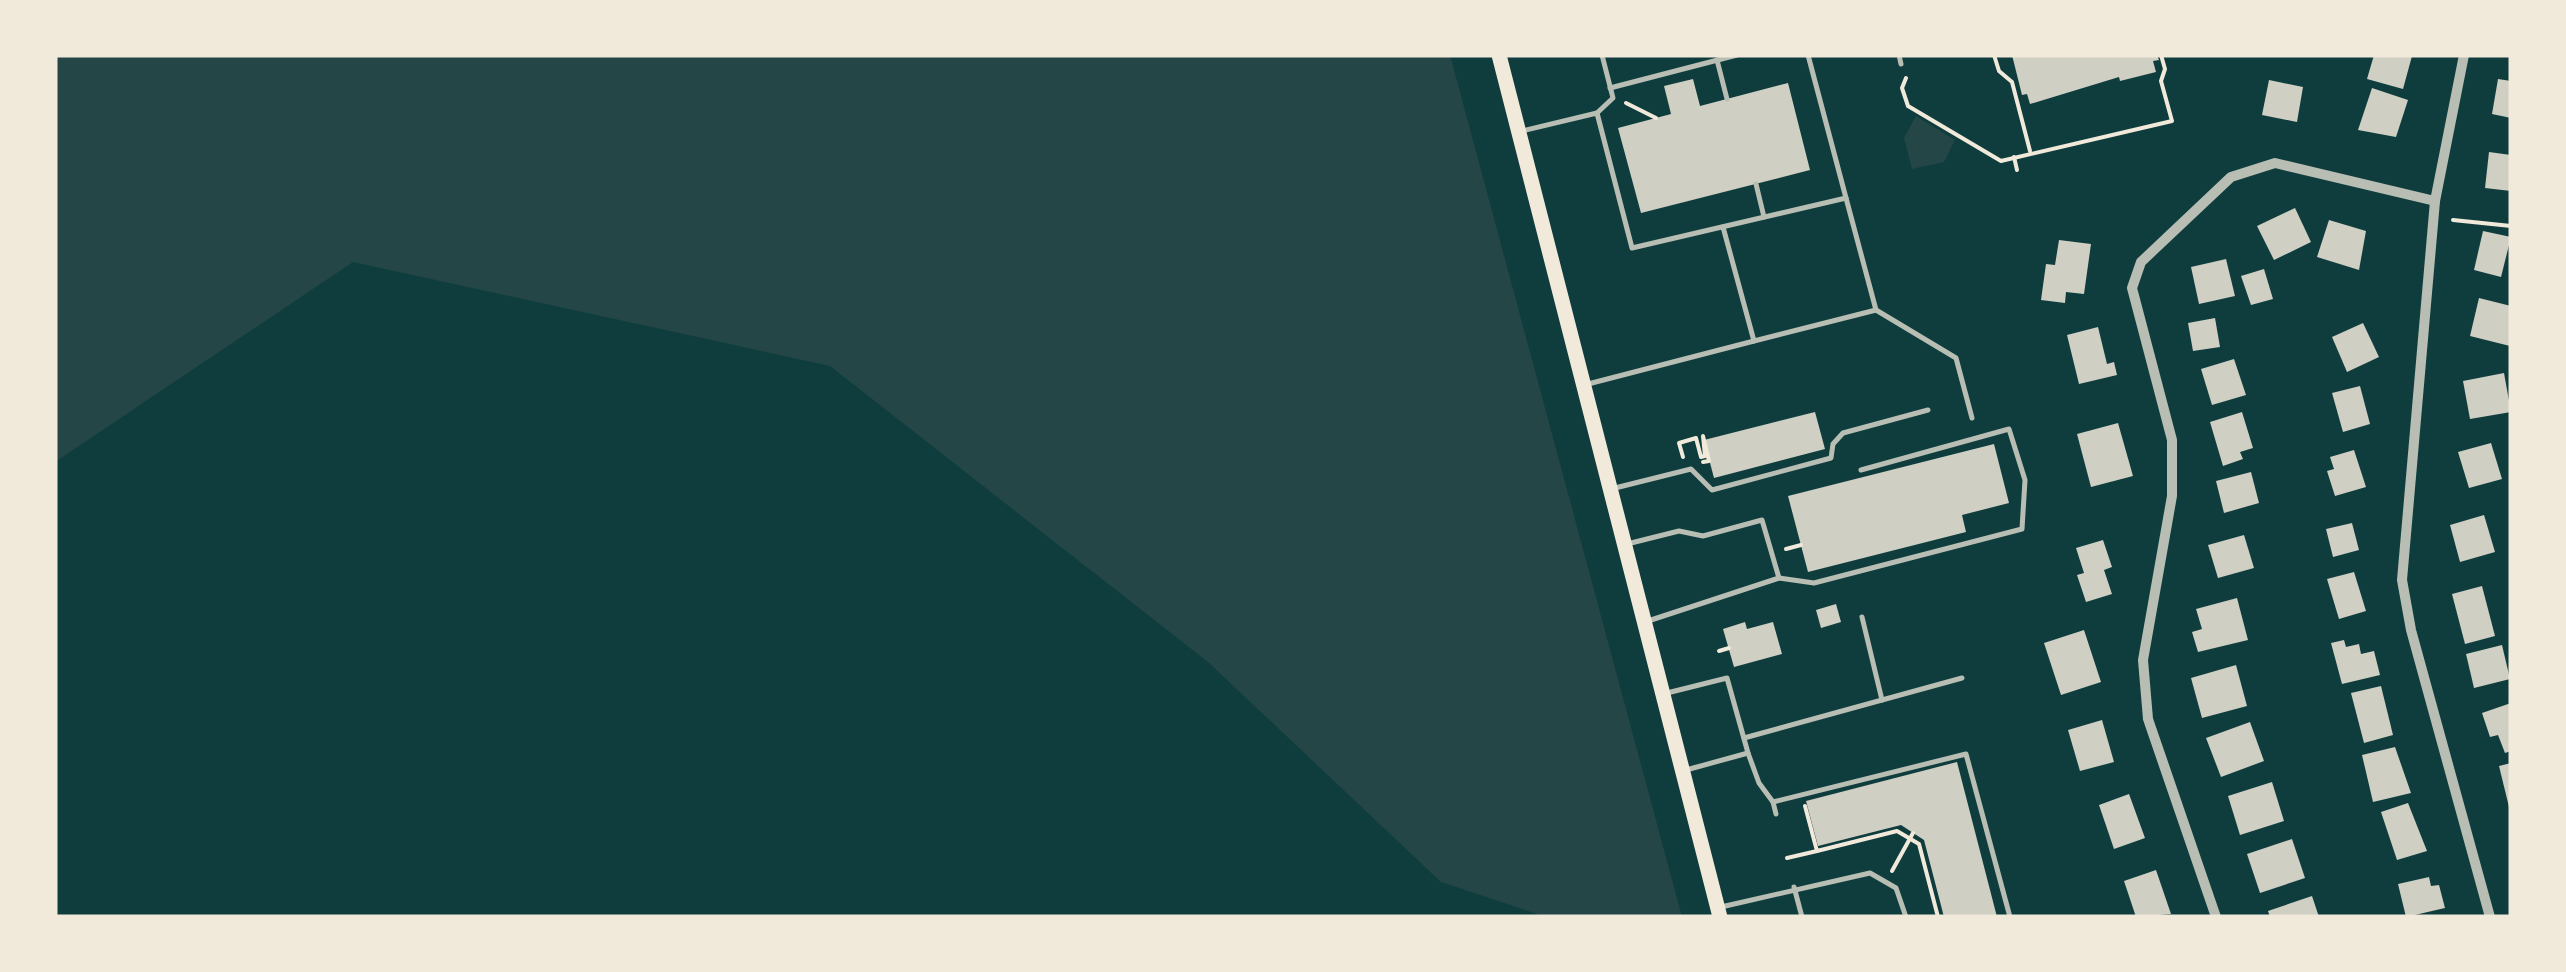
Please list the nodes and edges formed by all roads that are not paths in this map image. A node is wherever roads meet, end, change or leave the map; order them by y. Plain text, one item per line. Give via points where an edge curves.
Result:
1 (1500, 55) edge
2 (1602, 55) edge
3 (1737, 55) edge
4 (1808, 55) edge
5 (1899, 55) edge
6 (2464, 55) edge
7 (1717, 60) junction
8 (1902, 68) road end
9 (1610, 88) junction
10 (1726, 99) dead end
11 (1597, 113) junction
12 (1519, 132) junction
13 (1756, 184) dead end
14 (1846, 198) junction
15 (2435, 201) junction
16 (1764, 218) junction
17 (1723, 227) junction
18 (1876, 310) junction
19 (1754, 341) junction
20 (1584, 384) junction
21 (1928, 410) dead end
22 (1972, 418) dead end
23 (1861, 470) dead end
24 (1610, 489) junction
25 (1624, 545) junction
26 (1778, 578) junction
27 (1862, 618) dead end
28 (1645, 622) junction
29 (1962, 678) dead end
30 (1663, 694) junction
31 (1882, 700) junction
32 (1744, 738) junction
33 (1748, 753) junction
34 (1683, 771) junction
35 (1773, 802) junction
36 (1776, 814) dead end
37 (1794, 888) junction
38 (1719, 912) edge
39 (1802, 917) edge
40 (1906, 917) edge
41 (2010, 917) edge
42 (2216, 917) edge
43 (2490, 917) edge

1 - 12 main road
2 - 9 lane
3 - 7 lane
4 - 14 lane
5 - 8 lane
6 - 15 street
7 - 9 lane
7 - 10 lane
9 - 11 lane via 1613,98
11 - 12 lane
11 - 17 lane via 1632,248
12 - 20 main road
13 - 16 lane
14 - 16 lane
14 - 18 lane
15 - 42 street via 2275,163 2231,177 2141,262 2132,288 2172,440 2172,496 2143,660 2148,719
15 - 43 street via 2402,580
16 - 17 lane
17 - 19 lane
18 - 19 lane
18 - 22 lane via 1956,358
19 - 20 lane
20 - 24 main road
21 - 24 lane via 1843,433 1831,458 1712,490 1691,469
23 - 26 lane via 2009,429 2026,480 2022,529 1814,583
24 - 25 main road
25 - 26 lane via 1680,530 1703,536 1762,520
25 - 28 main road
26 - 28 lane
27 - 31 lane
28 - 30 main road
29 - 31 lane
30 - 32 lane via 1727,678
30 - 34 main road
31 - 32 lane
32 - 33 lane
33 - 34 lane
33 - 35 lane
34 - 38 main road
35 - 36 lane
35 - 41 lane via 1966,754
37 - 38 lane
37 - 39 lane
37 - 40 lane via 1864,873 1887,880

